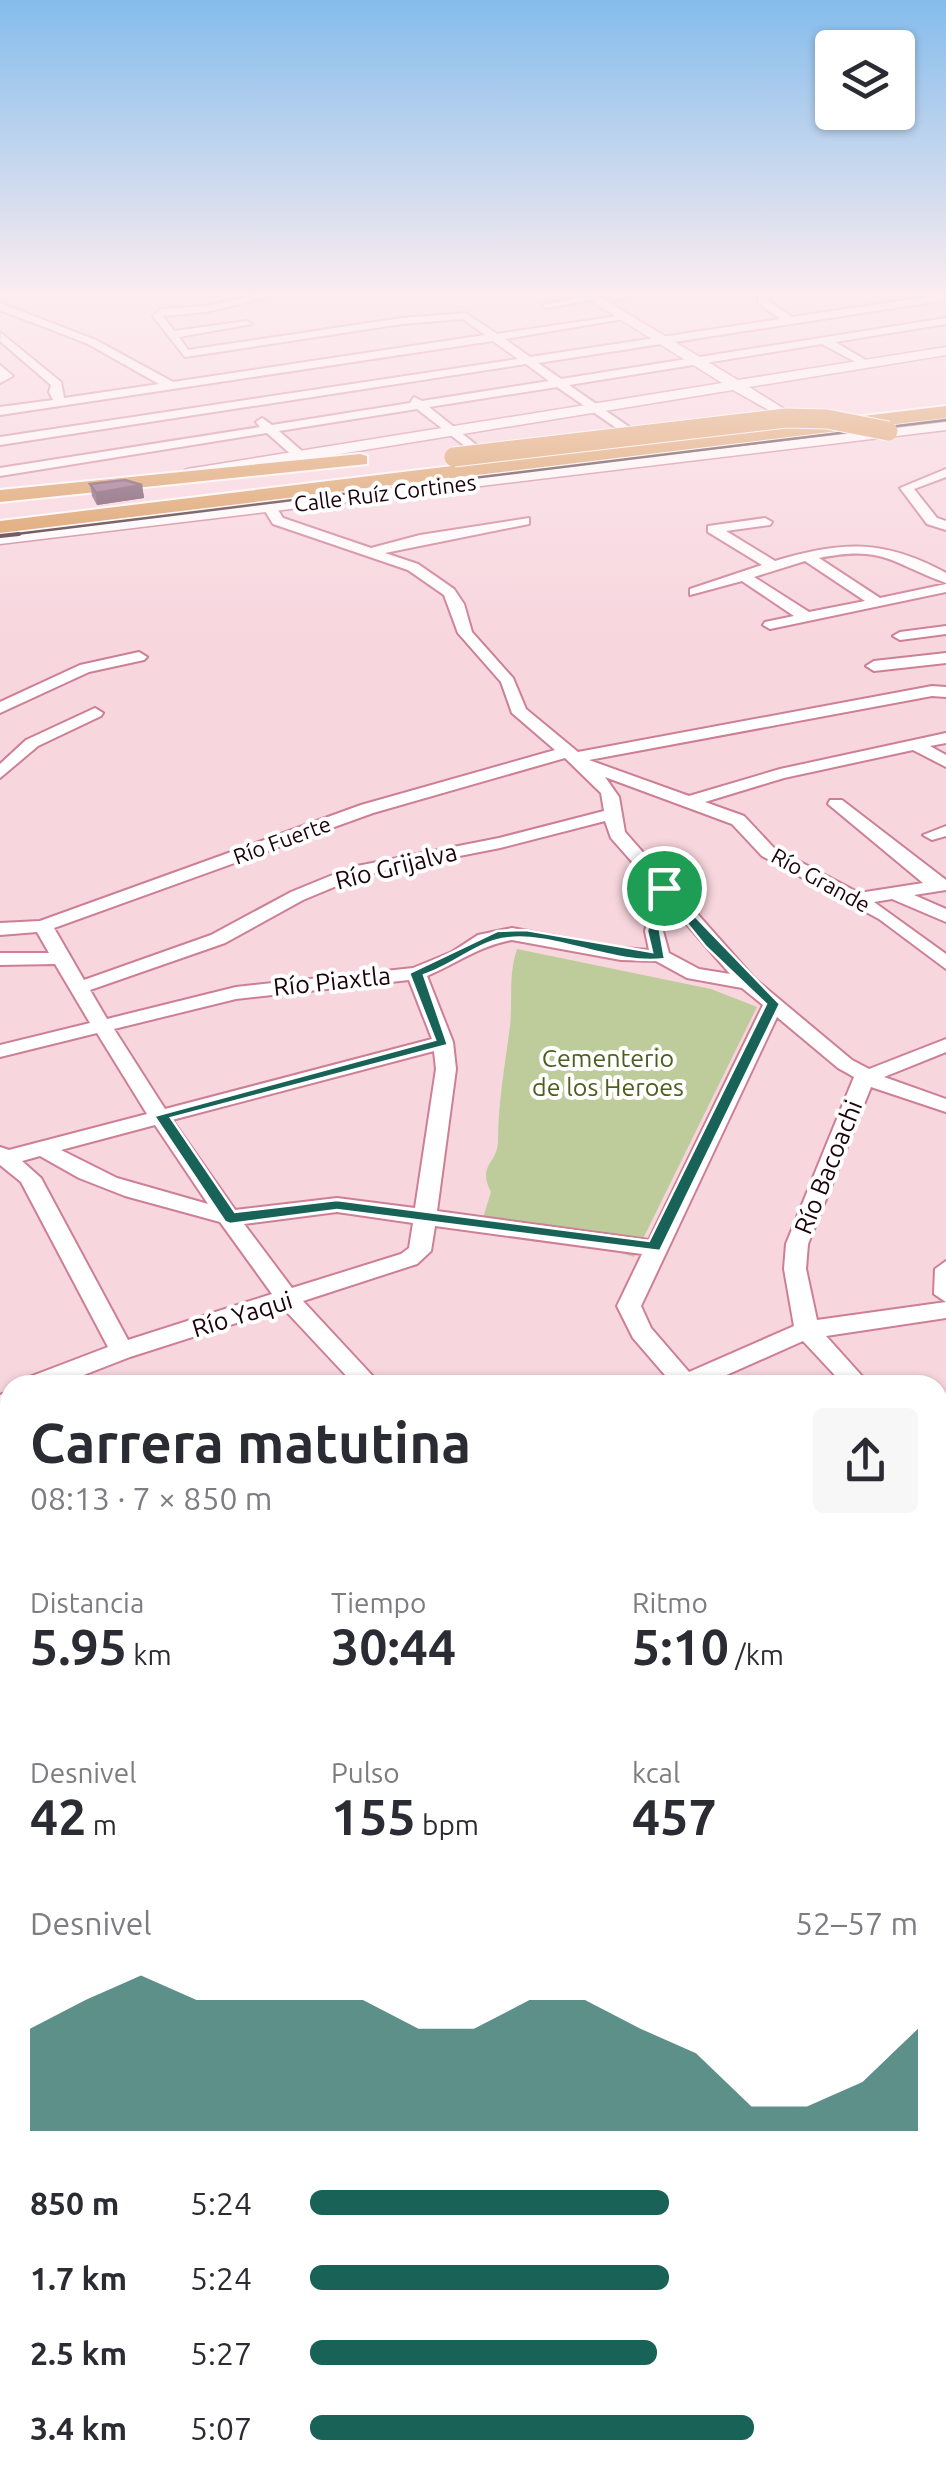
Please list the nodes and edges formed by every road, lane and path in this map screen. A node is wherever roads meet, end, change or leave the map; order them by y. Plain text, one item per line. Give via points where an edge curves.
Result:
1 (32, 407) edge
2 (188, 407) edge
3 (220, 407) edge
4 (247, 407) edge
5 (413, 407) edge
6 (420, 407) edge
7 (603, 407) edge
8 (770, 407) edge
9 (596, 408) junction
10 (0, 411) edge
11 (946, 413) edge
12 (179, 414) junction
13 (781, 414) junction
14 (730, 420) junction
15 (830, 428) junction
16 (946, 428) edge
17 (270, 430) junction
18 (451, 432) junction
19 (628, 432) junction
20 (884, 434) junction
21 (752, 435) junction
22 (0, 442) edge
23 (165, 446) junction
24 (475, 450) junction
25 (411, 457) junction
26 (297, 460) junction
27 (491, 466) junction
28 (0, 472) edge
29 (946, 473) edge
30 (110, 483) junction
31 (0, 496) edge
32 (264, 501) junction
33 (202, 502) junction
34 (116, 512) junction
35 (524, 520) dead end
36 (766, 522) dead end
37 (946, 526) edge
38 (0, 527) edge
39 (0, 540) edge
40 (372, 552) junction
41 (810, 558) junction
42 (775, 568) junction
43 (744, 578) junction
44 (946, 579) edge
45 (946, 588) edge
46 (695, 592) dead end
47 (880, 603) junction
48 (808, 618) junction
49 (770, 625) dead end
50 (946, 630) edge
51 (900, 636) dead end
52 (140, 657) dead end
53 (946, 658) edge
54 (874, 666) dead end
55 (946, 692) edge
56 (0, 708) edge
57 (95, 712) dead end
58 (946, 738) edge
59 (918, 747) junction
60 (574, 758) junction
61 (946, 762) edge
62 (0, 773) edge
63 (690, 801) junction
64 (836, 804) dead end
65 (612, 814) junction
66 (942, 886) edge
67 (664, 888) junction
68 (896, 894) junction
69 (858, 899) junction
70 (946, 916) edge
71 (33, 928) junction
72 (0, 929) edge
73 (0, 946) edge
74 (660, 956) junction
75 (61, 958) junction
76 (0, 960) edge
77 (946, 963) edge
78 (416, 973) junction
79 (748, 983) junction
80 (78, 988) junction
81 (773, 1004) junction
82 (102, 1025) junction
83 (443, 1042) junction
84 (946, 1044) edge
85 (0, 1051) edge
86 (864, 1078) junction
87 (946, 1106) edge
88 (162, 1116) junction
89 (44, 1149) junction
90 (3, 1156) edge
91 (229, 1217) junction
92 (428, 1220) junction
93 (654, 1248) junction
94 (946, 1269) edge
95 (946, 1294) edge
96 (288, 1300) junction
97 (946, 1310) edge
98 (807, 1330) junction
99 (122, 1351) junction
100 (59, 1375) edge
101 (354, 1375) edge
102 (677, 1375) edge
103 (704, 1375) edge
104 (849, 1375) edge

1 - 10 street
2 - 12 street
3 - 12 street
4 - 17 street
5 - 17 street
6 - 18 street
7 - 9 street
8 - 13 street
9 - 18 street
9 - 19 street
11 - 15 highway
11 - 27 highway via 551,465
12 - 22 street
12 - 23 street
13 - 14 highway
13 - 15 highway
14 - 19 highway
14 - 21 highway via 750,426
15 - 20 highway
15 - 20 highway, bridge
15 - 21 highway
15 - 25 highway, bridge via 769,420
15 - 27 highway
15 - 32 street, Calle Ruíz Cortines
16 - 20 street
16 - 20 street
17 - 23 street
17 - 26 street
18 - 24 street
18 - 26 street
19 - 24 highway
21 - 27 highway
23 - 28 street
24 - 25 highway
25 - 26 highway
26 - 30 highway
26 - 33 highway via 192,477 160,490 168,498
27 - 32 highway
29 - 37 street via 906,488 932,520
30 - 31 highway
30 - 34 highway via 138,498
32 - 33 highway
32 - 39 street, Calle Ruíz Cortines
32 - 40 street via 278,521
33 - 34 highway
34 - 38 highway
35 - 40 street
36 - 42 street via 713,530
40 - 60 street via 413,567 449,592 465,633 508,681 518,710
41 - 42 street
41 - 44 street via 859,550 903,557
41 - 47 street
42 - 43 street
43 - 46 street
43 - 48 street
45 - 47 street
47 - 48 street
48 - 49 street
50 - 51 street
52 - 56 street via 85,668
53 - 54 street
55 - 60 street, Río Fuerte
57 - 62 street via 32,743
58 - 59 street
59 - 61 street
59 - 63 street via 780,774
60 - 63 street, Río Grande
60 - 65 street via 609,791
60 - 71 street, Río Fuerte via 367,809
63 - 69 street, Río Grande via 738,820 768,852
64 - 66 street
65 - 67 street via 617,834
65 - 80 street, Río Grijalva via 358,871 218,939
66 - 68 street
67 - 74 street via 654,931
67 - 79 street
68 - 69 street
68 - 70 street
69 - 77 street, Río Grande
71 - 72 street, Río Fuerte
71 - 73 street
71 - 75 street
74 - 78 street, Río Piaxtla via 512,934 485,939
74 - 79 street, Río Piaxtla via 694,974
75 - 76 street
75 - 80 street
78 - 82 street, Río Piaxtla via 278,985
78 - 83 street
79 - 81 street
80 - 82 street
81 - 86 street
81 - 93 street
82 - 85 street, Río Piaxtla
82 - 88 street
83 - 88 street
83 - 92 street via 446,1069
84 - 86 street, Río Bacoachi
86 - 87 street
86 - 98 street, Río Bacoachi via 797,1244
88 - 89 street
88 - 91 street
89 - 90 street
89 - 91 street via 128,1190
90 - 99 street via 30,1178
91 - 92 street via 337,1205
91 - 96 street
92 - 93 street
92 - 96 street, Río Yaqui via 420,1250 408,1259
93 - 102 street via 633,1292 632,1318
94 - 95 street
96 - 99 street, Río Yaqui
96 - 101 street
97 - 98 street
98 - 103 street
98 - 104 street
99 - 100 street, Río Yaqui

